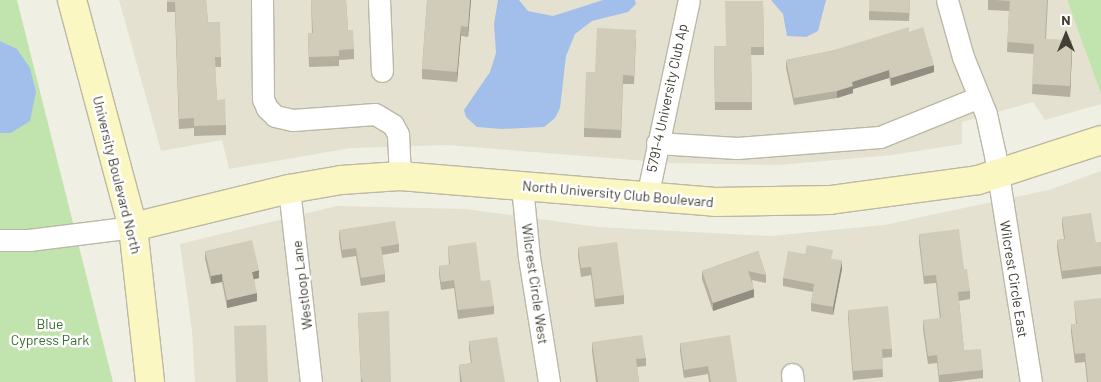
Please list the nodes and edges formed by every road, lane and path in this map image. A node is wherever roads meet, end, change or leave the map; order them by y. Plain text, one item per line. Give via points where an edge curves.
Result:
1 (72, 0) edge
2 (262, 0) edge
3 (380, 0) edge
4 (689, 0) edge
5 (947, 0) edge
6 (382, 72) dead end
7 (979, 97) junction
8 (1101, 140) edge
9 (657, 143) junction
10 (997, 175) junction
11 (400, 176) junction
12 (522, 186) junction
13 (289, 189) junction
14 (647, 197) junction
15 (133, 227) junction
16 (0, 240) edge
17 (150, 382) edge
18 (311, 382) edge
19 (549, 382) edge
20 (1031, 382) edge

1 - 15 street, University Boulevard North
2 - 11 street via 262,99 275,116 293,120 375,114 393,125 398,134
3 - 6 street
4 - 9 street, 5791-4 University Club Ap
5 - 7 street, Wilcrest Circle East via 963,57
7 - 9 street via 880,137 737,148
7 - 10 street, Wilcrest Circle East via 995,155
8 - 10 street, North University Club Boulevard
9 - 14 street, 5791-4 University Club Ap
10 - 14 street, North University Club Boulevard via 830,200 766,203
10 - 20 street, Wilcrest Circle East
11 - 12 street, North University Club Boulevard
11 - 13 street, North University Club Boulevard via 341,180
12 - 14 street, North University Club Boulevard
12 - 19 street, Wilcrest Circle West via 529,257
13 - 15 street, North University Club Boulevard
13 - 18 street, Westloop Lane
15 - 16 street via 29,240
15 - 17 street, University Boulevard North

